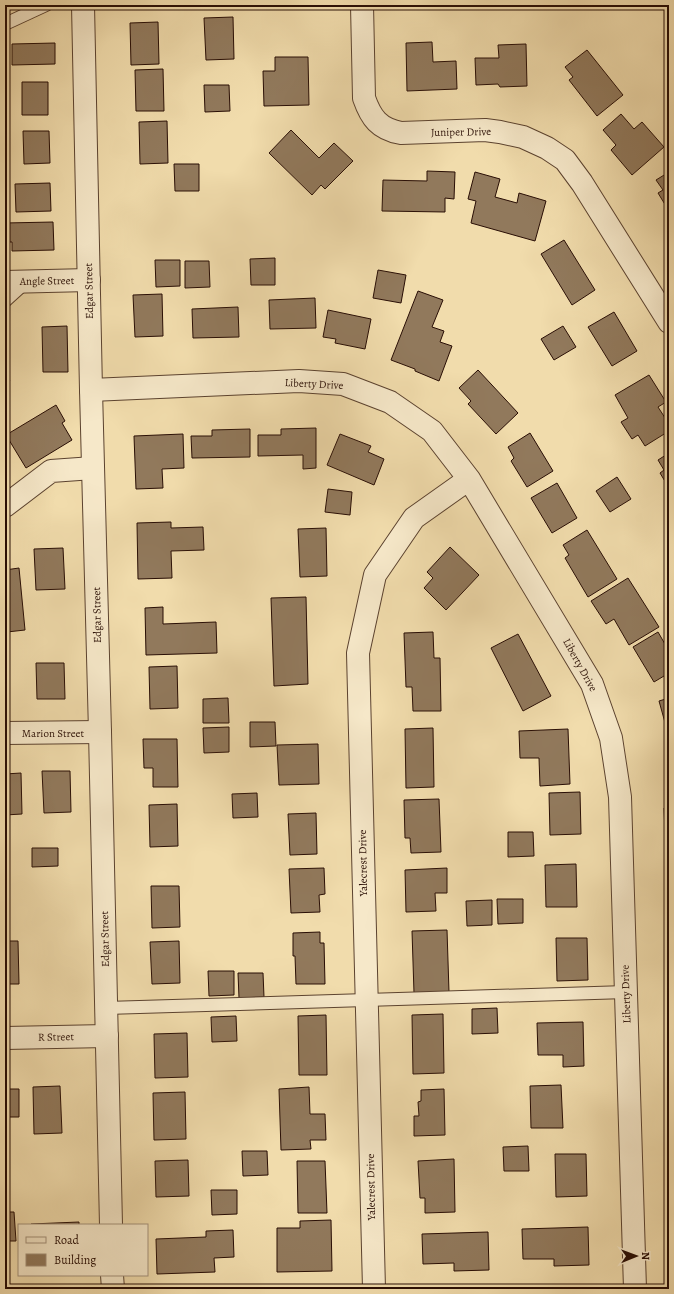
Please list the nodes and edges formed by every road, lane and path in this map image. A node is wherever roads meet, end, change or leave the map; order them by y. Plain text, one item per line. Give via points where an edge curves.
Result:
1 (46, 5) edge
2 (83, 5) edge
3 (362, 5) edge
4 (5, 24) edge
5 (90, 280) junction
6 (27, 281) junction
7 (5, 282) edge
8 (5, 301) edge
9 (669, 322) edge
10 (91, 390) junction
11 (93, 468) junction
12 (469, 479) junction
13 (5, 506) edge
14 (100, 732) junction
15 (5, 733) edge
16 (626, 992) junction
17 (367, 999) junction
18 (106, 1008) junction
19 (107, 1036) junction
20 (5, 1038) edge
21 (111, 1224) edge
22 (112, 1276) edge
23 (113, 1289) edge
24 (374, 1289) edge
25 (635, 1289) edge

1 - 4 lane
2 - 5 street, Edgar Street
3 - 9 street, Juniper Drive via 364,98 369,112 378,124 400,133 486,130 500,132 523,137 565,160
5 - 6 street, Angle Street
5 - 10 street, Edgar Street
6 - 7 street, Angle Street
6 - 8 lane
10 - 11 street, Edgar Street
10 - 12 street, Liberty Drive via 299,381 343,384 390,402 432,431
11 - 13 street via 51,471
11 - 14 street, Edgar Street
12 - 16 street, Liberty Drive via 592,684 611,738 620,797
12 - 17 street, Yalecrest Drive via 414,518 375,575 358,653
14 - 15 street, Marion Street
14 - 18 street, Edgar Street
16 - 17 lane
16 - 25 street, Liberty Drive
17 - 18 lane
17 - 24 street, Yalecrest Drive
18 - 19 street, Edgar Street
19 - 20 street, R Street
19 - 21 street, Edgar Street
22 - 23 street

